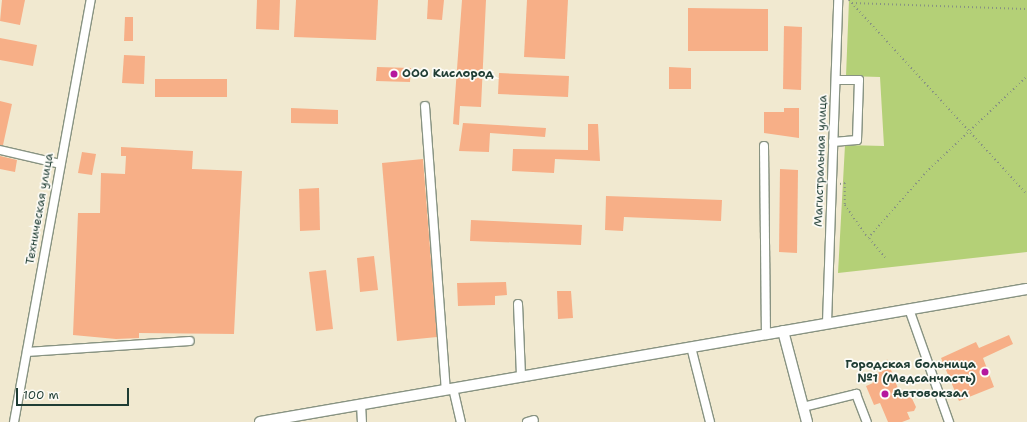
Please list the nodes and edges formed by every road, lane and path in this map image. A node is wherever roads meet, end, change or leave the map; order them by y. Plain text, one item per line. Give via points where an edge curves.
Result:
1 (91, 0) edge
2 (838, 0) edge
3 (849, 0) edge
4 (852, 3) junction
5 (1027, 9) edge
6 (1027, 76) edge
7 (836, 80) junction
8 (425, 106) dead end
9 (970, 132) junction
10 (833, 142) junction
11 (764, 146) dead end
12 (0, 150) edge
13 (60, 164) junction
14 (832, 184) junction
15 (1027, 194) edge
16 (868, 238) junction
17 (885, 258) dead end
18 (1027, 289) edge
19 (518, 304) dead end
20 (909, 309) junction
21 (828, 323) junction
22 (783, 330) junction
23 (766, 334) junction
24 (190, 341) dead end
25 (691, 347) junction
26 (27, 352) junction
27 (521, 376) junction
28 (450, 389) junction
29 (361, 404) junction
30 (803, 407) junction
31 (14, 422) edge
32 (260, 422) edge
33 (362, 422) edge
34 (461, 422) edge
35 (710, 422) edge
36 (808, 422) edge
37 (867, 422) edge
38 (949, 422) edge

1 - 13 street, Техническая улица
2 - 7 street, Магистральная улица
3 - 4 path
4 - 5 path
4 - 9 path
6 - 9 path
7 - 10 street, Магистральная улица
7 - 10 street via 859,80 857,140
8 - 28 street
9 - 15 path
9 - 16 path via 926,172
10 - 14 street, Магистральная улица
11 - 23 street
12 - 13 street
13 - 26 street, Техническая улица
14 - 16 path via 845,183 844,205
14 - 21 street, Магистральная улица
16 - 17 path
18 - 20 main road
19 - 27 street
20 - 21 main road
20 - 38 street
21 - 22 main road
22 - 23 main road
22 - 30 main road
23 - 25 main road
24 - 26 street
25 - 27 main road
25 - 35 street
26 - 31 street, Техническая улица
27 - 28 main road
28 - 29 main road
28 - 34 street
29 - 32 main road
29 - 33 street
30 - 36 main road
30 - 37 street via 856,394

